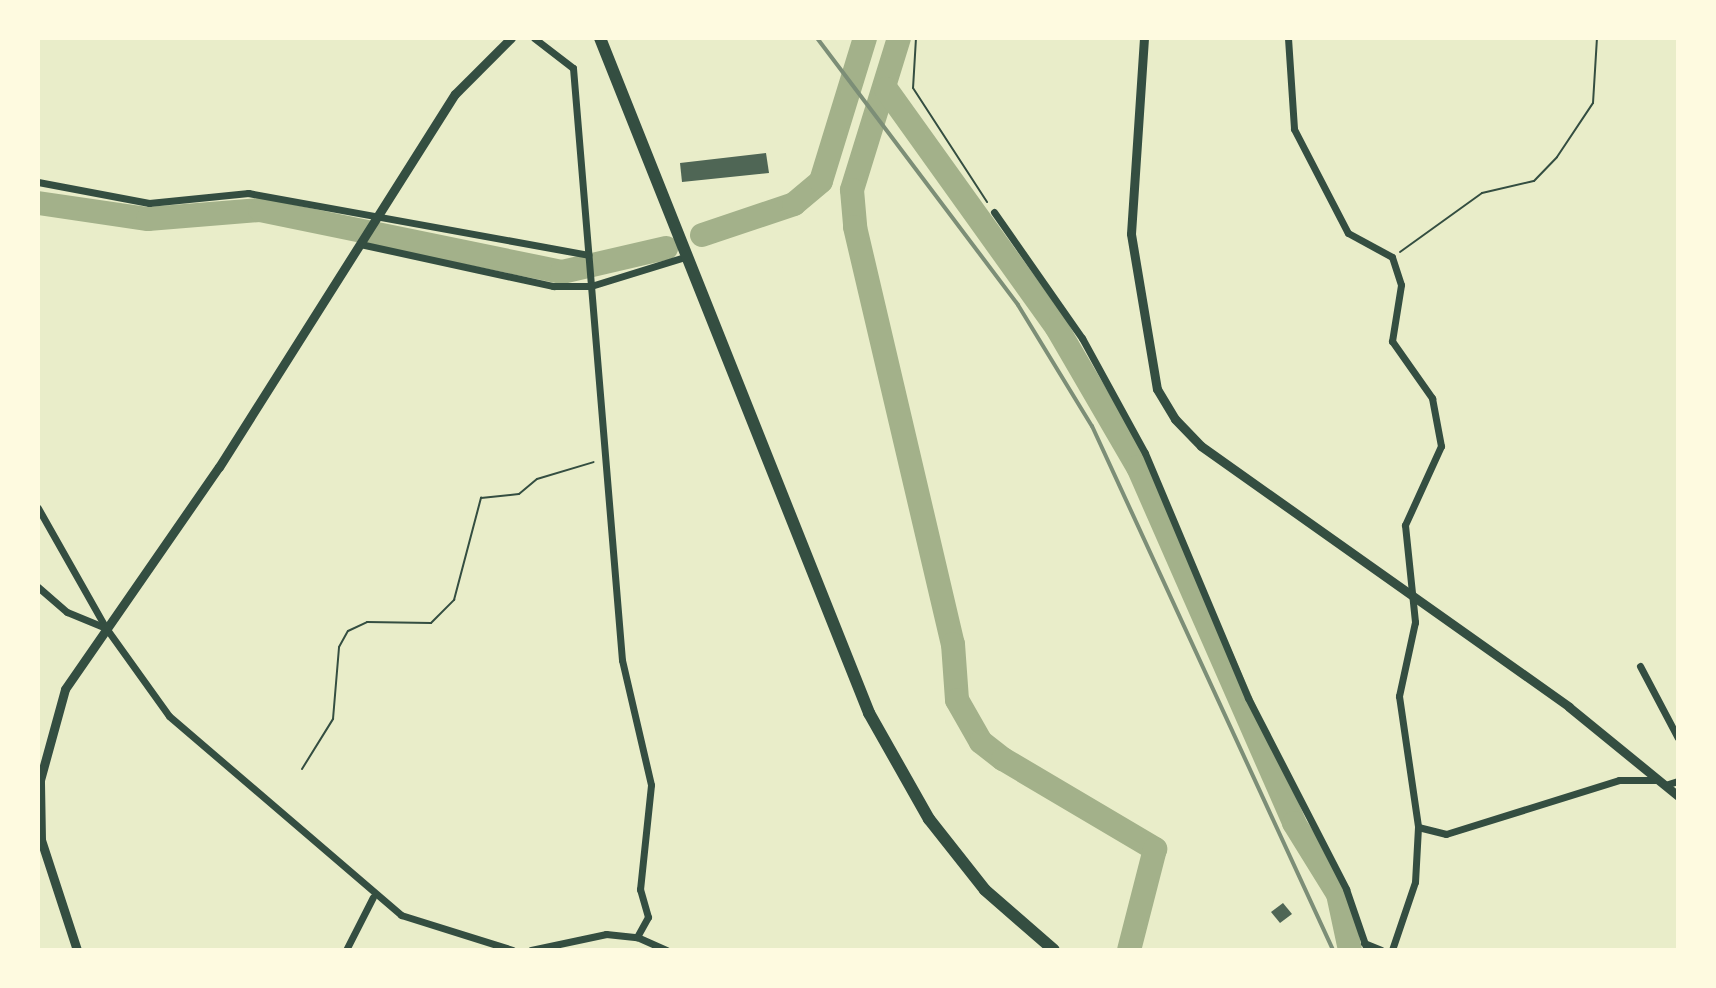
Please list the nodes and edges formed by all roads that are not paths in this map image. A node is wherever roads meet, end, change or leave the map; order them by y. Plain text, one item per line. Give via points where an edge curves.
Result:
1 (511, 38) edge
2 (534, 38) edge
3 (600, 38) edge
4 (1144, 38) edge
5 (1288, 38) edge
6 (38, 182) edge
7 (994, 212) road end
8 (376, 218) junction
9 (360, 244) junction
10 (588, 255) junction
11 (688, 256) junction
12 (591, 283) junction
13 (38, 508) edge
14 (38, 587) edge
15 (1413, 592) junction
16 (106, 628) junction
17 (1640, 666) dead end
18 (1678, 738) edge
19 (1678, 781) edge
20 (1661, 783) junction
21 (1678, 796) edge
22 (1418, 827) junction
23 (373, 897) junction
24 (637, 937) junction
25 (1365, 946) edge
26 (77, 950) edge
27 (346, 950) edge
28 (513, 950) edge
29 (531, 950) edge
30 (666, 950) edge
31 (1054, 950) edge
32 (1381, 950) edge
33 (1392, 950) edge

1 - 8 street via 455,94
2 - 10 street via 573,68
3 - 11 highway
4 - 15 street via 1131,234 1157,389 1201,446
5 - 15 street via 1294,129 1348,233 1392,257 1401,285 1392,341 1432,398 1441,446 1405,525
6 - 8 street via 149,203 248,193
7 - 25 street via 1082,338 1145,453 1248,698 1346,889
8 - 9 street
8 - 10 street
9 - 12 street via 553,286
9 - 16 street
10 - 12 street
11 - 12 street
11 - 31 highway via 894,760 985,890
12 - 24 street via 622,660 651,785 640,889 648,917
13 - 16 street
14 - 16 street via 67,612
15 - 20 street
15 - 22 street via 1415,622 1399,696
16 - 23 street via 169,716
16 - 26 street via 65,689 40,780 41,840
17 - 18 street
19 - 20 street
20 - 21 street
20 - 22 street via 1619,780 1446,834
22 - 33 street via 1415,882
23 - 27 street
23 - 28 street via 430,928
24 - 29 street via 606,934
24 - 30 street
25 - 32 street

